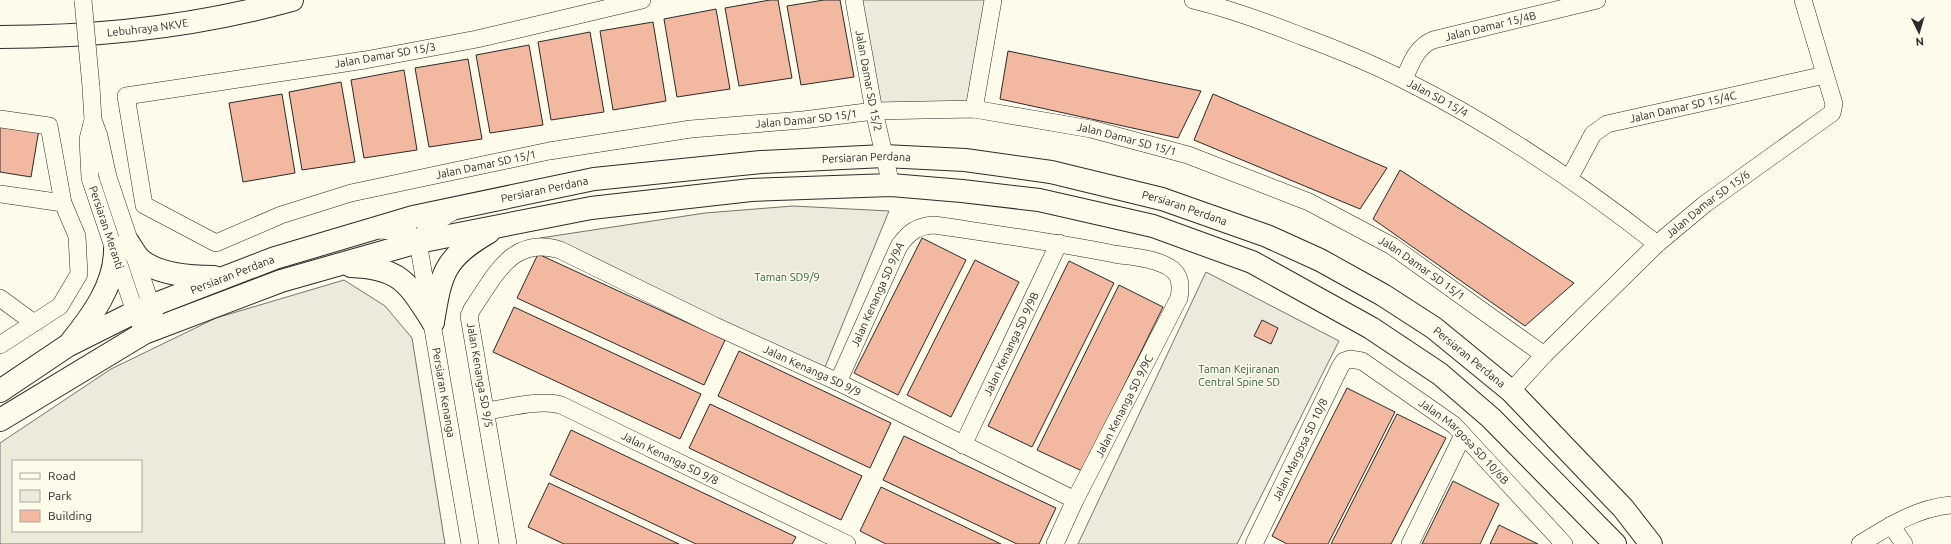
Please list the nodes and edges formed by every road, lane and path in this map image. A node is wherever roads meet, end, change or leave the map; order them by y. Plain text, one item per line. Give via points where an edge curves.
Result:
1 (83, 0) edge
2 (292, 0) edge
3 (642, 0) edge
4 (854, 0) edge
5 (993, 0) edge
6 (1192, 0) edge
7 (1597, 0) edge
8 (1803, 0) edge
9 (1213, 2) edge
10 (0, 37) edge
11 (1825, 75) junction
12 (1404, 79) junction
13 (126, 96) joint
14 (974, 109) junction
15 (874, 111) junction
16 (0, 118) edge
17 (884, 156) junction
18 (1569, 179) junction
19 (891, 185) junction
20 (0, 194) edge
21 (1162, 199) junction
22 (63, 203) junction
23 (459, 207) junction
24 (500, 226) junction
25 (1153, 226) junction
26 (369, 230) junction
27 (418, 242) junction
28 (1059, 243) junction
29 (1657, 244) junction
30 (122, 246) junction
31 (546, 246) joint
32 (331, 266) junction
33 (1172, 269) joint
34 (225, 277) junction
35 (0, 298) edge
36 (142, 309) junction
37 (433, 322) junction
38 (34, 323) junction
39 (151, 330) junction
40 (0, 345) edge
41 (67, 346) junction
42 (1544, 354) junction
43 (1350, 359) joint
44 (838, 382) junction
45 (0, 391) edge
46 (1511, 391) junction
47 (486, 411) junction
48 (0, 420) edge
49 (1463, 435) junction
50 (963, 445) junction
51 (1075, 500) junction
52 (1951, 505) edge
53 (1890, 525) junction
54 (470, 544) edge
55 (508, 544) edge
56 (846, 544) edge
57 (1055, 544) edge
58 (1254, 544) edge
59 (1410, 544) edge
60 (1564, 544) edge
61 (1615, 544) edge
62 (1651, 544) edge
63 (1860, 544) edge
64 (1904, 544) edge

1 - 30 street, Persiaran Meranti, bridge via 93,120 99,136
2 - 10 main road, Lebuhraya NKVE via 167,25 53,37
3 - 13 street, Jalan Damar SD 15/3 via 477,40 365,60
4 - 15 street, Jalan Damar SD 15/2
5 - 14 street
6 - 9 street, Jalan SD 15/4
7 - 12 street, Jalan Damar 15/4B via 1433,40 1418,50
8 - 11 street, Jalan Damar SD 15/6
9 - 12 street, Jalan SD 15/4 via 1328,46
11 - 18 street, Jalan Damar SD 15/4C via 1606,124 1593,134
11 - 29 street, Jalan Damar SD 15/6 via 1834,104 1832,114 1705,204
12 - 18 street, Jalan SD 15/4 via 1491,129
13 - 15 street, Jalan Damar SD 15/1 via 144,205 216,243 281,215 351,193 549,151 691,129 804,120
14 - 15 street, Jalan Damar SD 15/1
14 - 42 street, Jalan Damar SD 15/1 via 1090,129 1188,155 1308,202 1392,246
15 - 17 street, Jalan Damar SD 15/2
16 - 22 street via 50,126
17 - 19 street, Jalan Damar SD 15/2
17 - 21 main road, Persiaran Perdana via 965,160 1051,172
17 - 23 main road, Persiaran Perdana via 761,162 594,179
18 - 29 street, Jalan SD 15/4
19 - 24 main road, Persiaran Perdana via 751,190 591,208
19 - 25 main road, Persiaran Perdana via 1039,200
20 - 22 street
21 - 25 main road
21 - 46 main road, Persiaran Perdana via 1267,236 1383,294 1434,328
22 - 38 street via 77,236 79,274 60,306
23 - 26 main road, Persiaran Perdana
23 - 27 street via 427,228
24 - 27 main road, Persiaran Perdana
24 - 37 main road via 459,252 446,269 439,285
25 - 61 main road, Persiaran Perdana via 1252,262 1371,328 1440,374 1491,418
26 - 27 street via 408,232
26 - 34 main road, Persiaran Perdana via 275,258
27 - 32 main road, Persiaran Perdana
27 - 37 street, Persiaran Kenanga
28 - 33 street, Jalan Kenanga SD 9/9A via 1152,261
28 - 44 street, Jalan Kenanga SD 9/9A via 934,225 914,229 899,246
28 - 50 street, Jalan Kenanga SD 9/9B
29 - 42 street, Jalan Damar SD 15/6
30 - 34 main road via 164,272 192,277
30 - 36 street, Persiaran Meranti
30 - 41 main road via 106,286 86,323
31 - 44 street, Jalan Kenanga SD 9/9 via 560,250 715,326
31 - 47 street, Jalan Kenanga SD 9/5 via 532,247 516,253 507,260 469,316
32 - 37 main road via 378,268 397,276 412,289
32 - 39 main road, Persiaran Perdana via 281,281
33 - 51 street, Jalan Kenanga SD 9/9C via 1180,282 1179,298
34 - 36 main road, Persiaran Perdana
35 - 38 street
36 - 39 street, Persiaran Meranti
36 - 41 main road, Persiaran Perdana
37 - 54 street, Persiaran Kenanga
38 - 40 street
39 - 48 main road, Persiaran Perdana
41 - 45 main road, Persiaran Perdana
42 - 46 street, Jalan Damar SD 15/6
43 - 49 street, Jalan Margosa SD 10/6B via 1362,361 1454,425
43 - 58 street, Jalan Margosa SD 10/8 via 1344,361 1340,367
44 - 50 street, Jalan Kenanga SD 9/9
46 - 62 main road, Persiaran Perdana via 1623,508
47 - 55 street, Jalan Kenanga SD 9/5
47 - 56 street, Jalan Kenanga SD 9/8 via 543,403 561,405
49 - 59 street
49 - 60 street, Jalan Margosa SD 10/6B
50 - 51 street, Jalan Kenanga SD 9/9
51 - 57 street, Jalan Kenanga SD 9/9C
52 - 53 street via 1916,512
53 - 63 street
53 - 64 street

